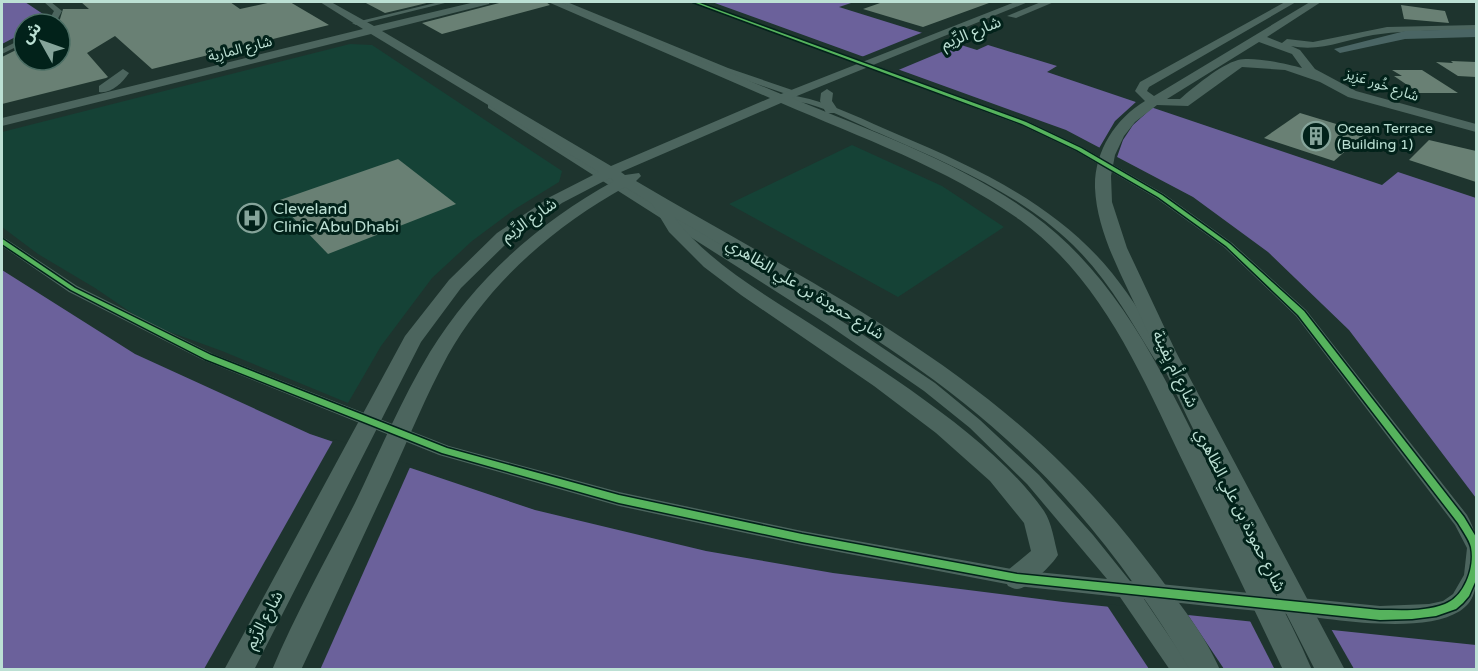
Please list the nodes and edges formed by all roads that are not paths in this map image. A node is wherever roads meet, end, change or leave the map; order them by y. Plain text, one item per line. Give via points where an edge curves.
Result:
1 (47, 2) edge
2 (320, 2) edge
3 (325, 2) edge
4 (446, 2) edge
5 (459, 2) edge
6 (485, 2) edge
7 (553, 2) edge
8 (562, 2) edge
9 (695, 2) edge
10 (1023, 2) edge
11 (1049, 2) edge
12 (1290, 2) edge
13 (1316, 2) edge
14 (1302, 11) junction
15 (57, 12) edge
16 (1262, 17) junction
17 (362, 24) junction
18 (1476, 28) edge
19 (330, 33) junction
20 (1476, 33) edge
21 (1257, 37) junction
22 (1476, 38) edge
23 (390, 40) junction
24 (320, 44) junction
25 (1237, 49) junction
26 (1340, 49) junction
27 (1296, 52) junction
28 (123, 72) dead end
29 (1320, 78) junction
30 (746, 83) junction
31 (825, 87) junction
32 (103, 89) junction
33 (143, 97) dead end
34 (92, 100) junction
35 (795, 101) junction
36 (831, 110) junction
37 (2, 113) edge
38 (2, 122) edge
39 (1476, 128) edge
40 (579, 154) junction
41 (983, 171) junction
42 (619, 180) junction
43 (582, 195) junction
44 (652, 197) junction
45 (2, 241) edge
46 (1152, 377) junction
47 (1017, 578) junction
48 (1290, 607) junction
49 (238, 669) edge
50 (286, 669) edge
51 (1182, 669) edge
52 (1206, 669) edge
53 (1298, 669) edge
54 (1331, 669) edge

1 - 15 street
2 - 17 street
3 - 17 main road, شارع حمودة بن علي الظاهري
4 - 17 street
5 - 17 main road, شارع المارِية
6 - 17 main road, شارع المارِية
7 - 30 main road, شارع حمودة بن علي الظاهري
8 - 41 street via 745,77 908,133
9 - 48 street via 981,106 1079,149 1129,176 1220,239 1301,313 1461,520 1476,548 1476,573 1464,595 1447,609 1420,614 1380,615
10 - 31 main road, شارع الرِّيم via 951,29
11 - 31 main road, شارع الرِّيم
12 - 16 main road
13 - 14 main road, شارع أم يِفينة
14 - 18 main road via 1275,33 1279,38 1321,47 1371,32
14 - 21 main road, شارع أم يِفينة
16 - 21 main road via 1253,32
16 - 29 main road via 1144,85 1143,95 1157,101 1183,103 1234,66 1249,62 1286,67
17 - 19 main road, شارع المارِية
17 - 19 main road
17 - 23 main road, شارع حمودة بن علي الظاهري
17 - 24 main road, شارع المارِية
17 - 42 street via 561,152
19 - 32 main road, شارع المارِية
20 - 26 main road via 1405,35
21 - 25 main road, شارع أم يِفينة
21 - 27 main road, شارع خُور عَزِيز
22 - 26 main road via 1424,39
23 - 24 main road via 365,38
23 - 40 main road, شارع حمودة بن علي الظاهري
24 - 34 main road, شارع المارِية
25 - 27 main road via 1262,46
25 - 54 main road, شارع أم يِفينة via 1150,101 1125,123 1107,158 1104,199 1119,245 1164,348
26 - 29 main road via 1322,58 1316,67
27 - 29 main road, شارع خُور عَزِيز
28 - 32 main road
29 - 39 main road, شارع خُور عَزِيز via 1352,94
30 - 31 main road
30 - 35 main road, شارع حمودة بن علي الظاهري
31 - 35 main road, شارع الرِّيم
31 - 35 main road, شارع الرِّيم
31 - 36 main road
32 - 37 main road, شارع المارِية
33 - 34 main road
34 - 38 main road, شارع المارِية
35 - 36 street, شارع حمودة بن علي الظاهري
35 - 42 main road, شارع الرِّيم
35 - 46 main road, شارع حمودة بن علي الظاهري via 946,169 985,189 1027,218 1095,285 1120,318
36 - 41 street, شارع حمودة بن علي الظاهري
40 - 42 main road, شارع حمودة بن علي الظاهري
40 - 43 main road
41 - 46 street via 1047,208 1106,266 1137,320
41 - 48 street, شارع حمودة بن علي الظاهري via 1061,228 1123,294 1154,345
42 - 43 main road, شارع الرِّيم
42 - 43 main road, شارع الرِّيم
42 - 44 main road, شارع حمودة بن علي الظاهري
42 - 51 street, شارع حمودة بن علي الظاهري via 886,355 949,402 1003,449 1058,506 1129,594
43 - 44 main road
43 - 49 main road, شارع الرِّيم via 516,227 442,299 412,340
43 - 50 main road, شارع الرِّيم via 483,290 452,332
44 - 47 main road via 674,227 727,276 865,368 956,437 1003,482 1042,532 1046,550 1033,571
44 - 52 main road, شارع حمودة بن علي الظاهري via 891,342 1009,428 1108,529 1160,597
45 - 47 street via 73,289 158,334 445,451 619,499
46 - 53 main road, شارع حمودة بن علي الظاهري
47 - 48 street

